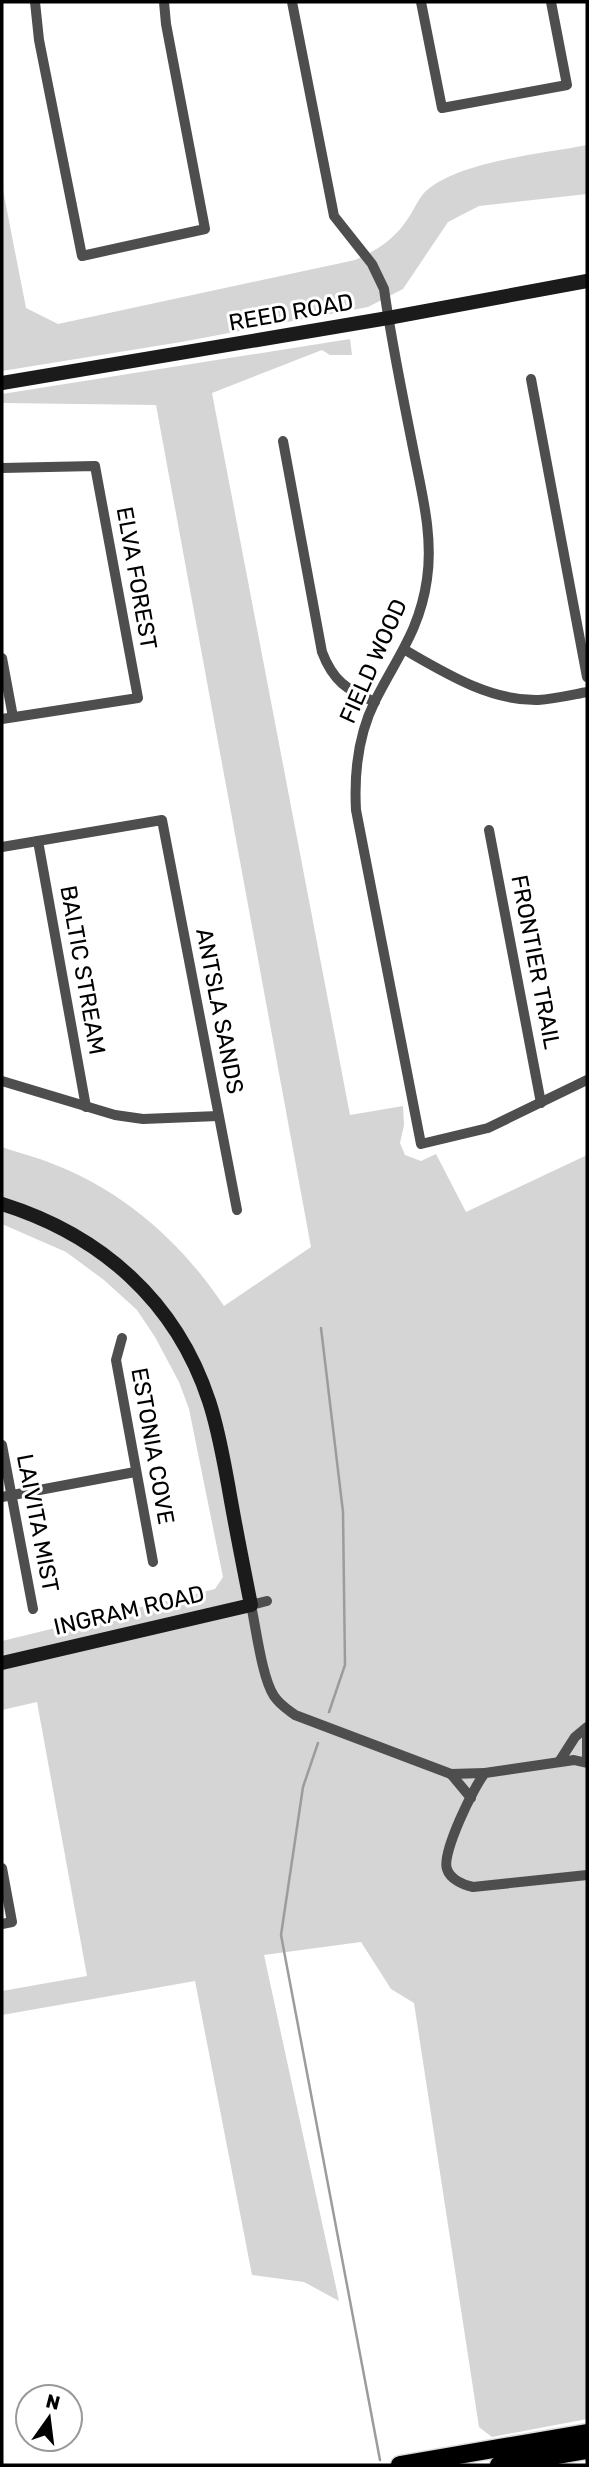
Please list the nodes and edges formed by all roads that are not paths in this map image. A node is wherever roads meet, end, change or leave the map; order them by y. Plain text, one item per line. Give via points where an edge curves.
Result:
1 (35, 2) edge
2 (164, 2) edge
3 (292, 2) edge
4 (421, 2) edge
5 (551, 2) edge
6 (587, 281) edge
7 (388, 318) junction
8 (531, 379) dead end
9 (2, 383) edge
10 (283, 441) dead end
11 (2, 468) edge
12 (405, 650) junction
13 (2, 658) edge
14 (587, 677) edge
15 (587, 692) edge
16 (375, 702) junction
17 (8, 718) edge
18 (489, 830) dead end
19 (38, 841) junction
20 (2, 847) edge
21 (587, 1080) edge
22 (2, 1081) edge
23 (541, 1103) junction
24 (86, 1107) junction
25 (218, 1116) junction
26 (2, 1204) edge
27 (236, 1210) dead end
28 (122, 1338) dead end
29 (2, 1445) edge
30 (135, 1472) junction
31 (7, 1496) edge
32 (153, 1562) dead end
33 (267, 1601) dead end
34 (251, 1605) junction
35 (33, 1609) dead end
36 (2, 1664) edge
37 (587, 1727) edge
38 (587, 1735) edge
39 (559, 1762) junction
40 (587, 1762) edge
41 (485, 1773) junction
42 (451, 1774) junction
43 (471, 1798) junction
44 (2, 1868) edge
45 (587, 1875) edge
46 (7, 1923) edge
47 (587, 2433) edge
48 (587, 2450) edge
49 (400, 2465) edge
50 (499, 2465) edge

1 - 2 street via 82,256 205,229
3 - 7 street, FIELD WOOD via 334,216 372,264 384,289
4 - 5 street via 442,108 567,85
6 - 7 street, REED ROAD
7 - 9 street, REED ROAD
7 - 12 street, FIELD WOOD via 429,540 423,601
8 - 14 street
10 - 16 street via 322,652 340,682
11 - 17 street, ELVA FOREST via 95,466 138,698
12 - 15 street via 444,672 504,696 538,700
12 - 16 street, FIELD WOOD
13 - 17 street
16 - 23 street, FIELD WOOD via 360,745 356,810 421,1144 488,1128
18 - 23 street, FRONTIER TRAIL
19 - 20 street
19 - 24 street, BALTIC STREAM
19 - 25 street, ANTSLA SANDS via 162,820
21 - 23 street
22 - 24 street
24 - 25 street via 143,1119
25 - 27 street, ANTSLA SANDS
26 - 34 street via 57,1225 103,1252 149,1295 180,1337 200,1374 217,1429
28 - 30 street, ESTONIA COVE via 116,1360
29 - 31 street, LAIVITA MIST
30 - 31 street
30 - 32 street, ESTONIA COVE
31 - 35 street, LAIVITA MIST
33 - 34 street, INGRAM ROAD
34 - 36 street, INGRAM ROAD
34 - 42 street via 268,1683 283,1707
37 - 39 street
38 - 40 street
39 - 40 street
39 - 41 street
41 - 42 street
41 - 43 street
42 - 43 street
43 - 45 street via 445,1862 447,1872 464,1885
44 - 46 street
47 - 49 main road
48 - 50 main road

